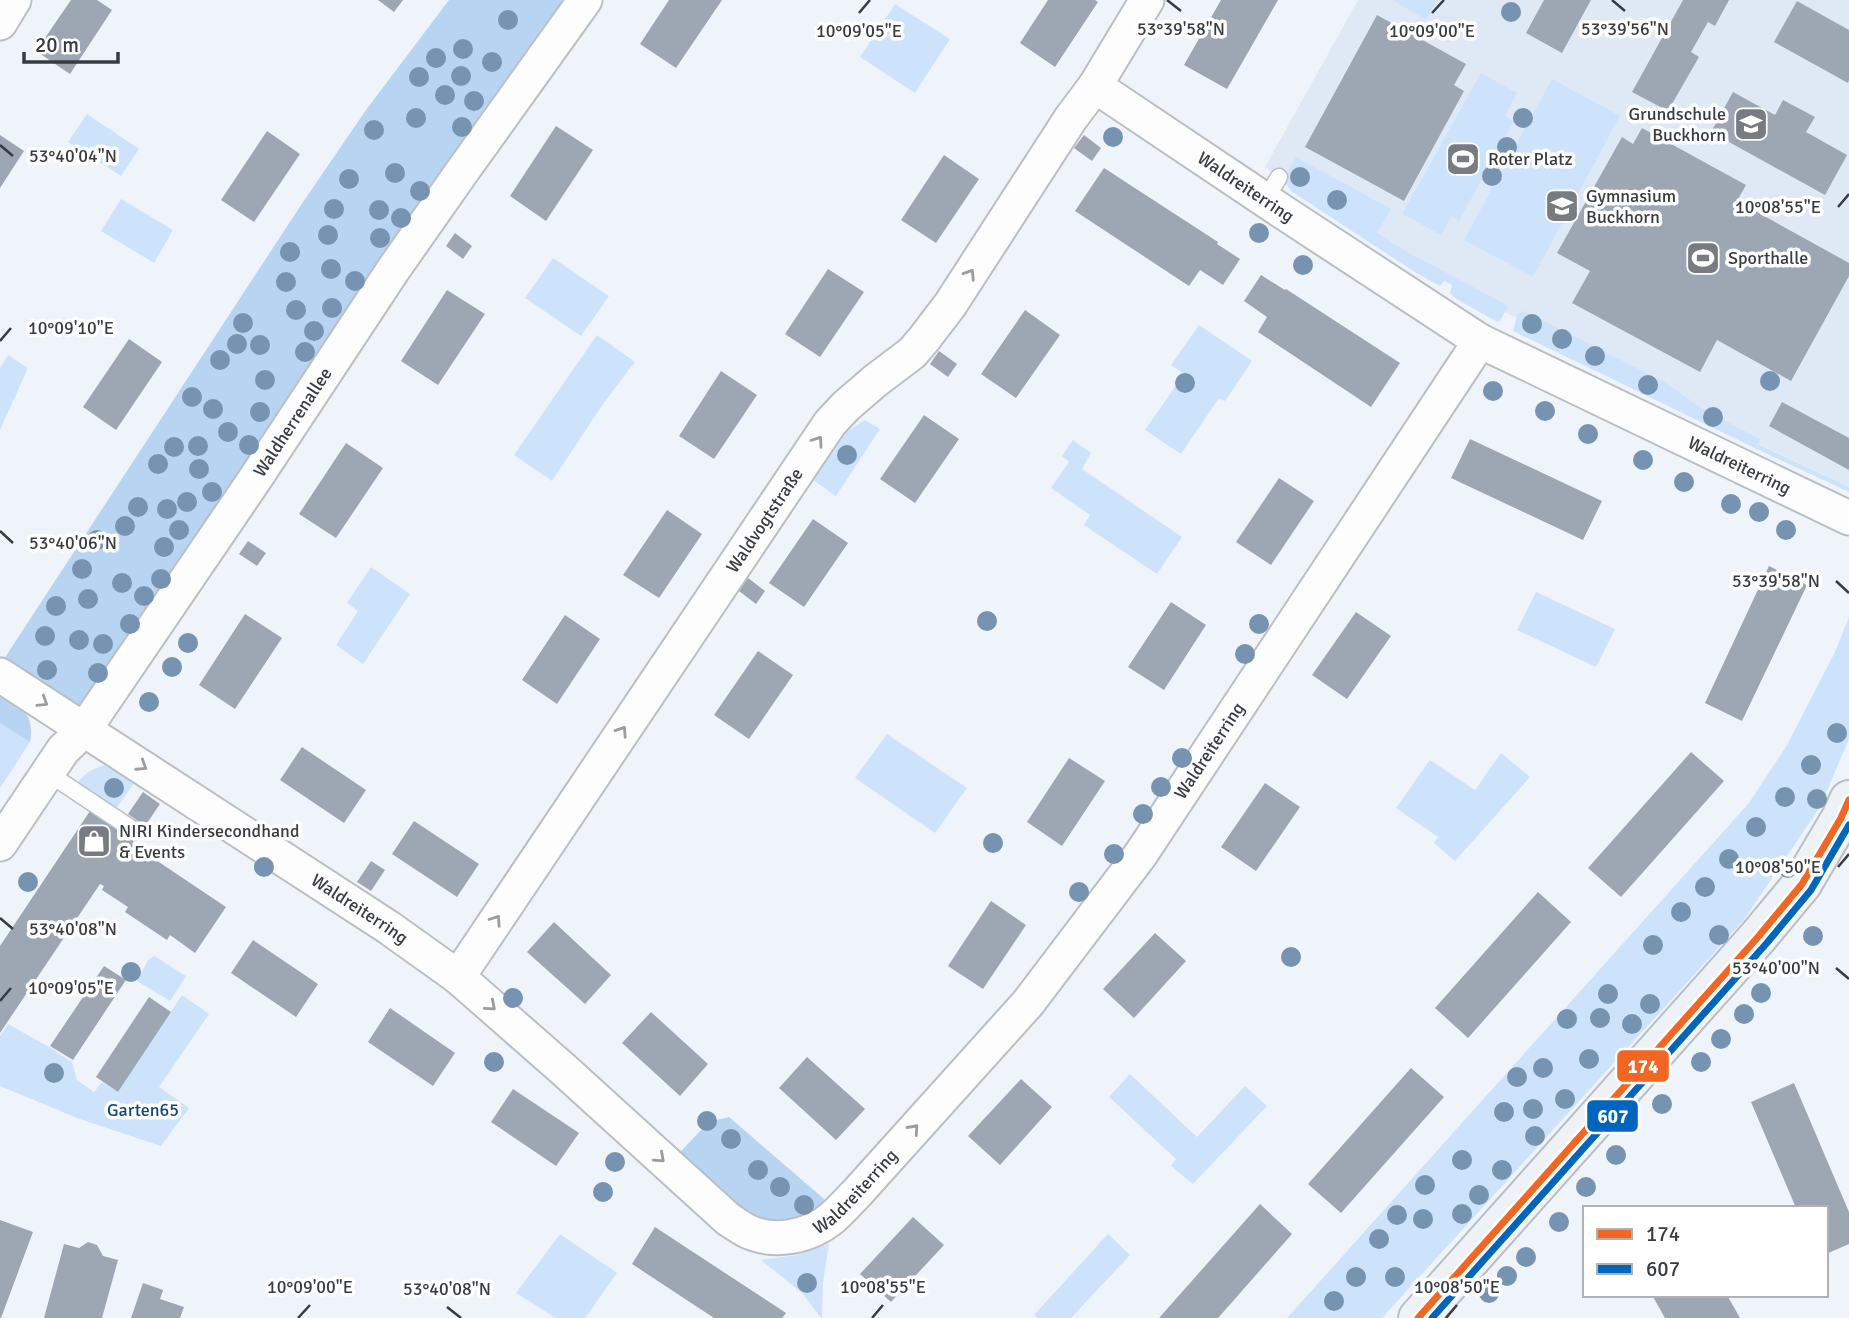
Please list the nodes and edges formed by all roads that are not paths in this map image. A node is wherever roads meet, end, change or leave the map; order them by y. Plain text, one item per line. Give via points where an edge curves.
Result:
1 (14, 0) edge
2 (585, 0) edge
3 (1147, 0) edge
4 (0, 23) edge
5 (1095, 86) junction
6 (1480, 341) junction
7 (1849, 518) edge
8 (0, 674) edge
9 (85, 729) junction
10 (48, 774) junction
11 (1849, 800) edge
12 (135, 831) dead end
13 (0, 844) edge
14 (458, 977) junction
15 (1418, 1318) edge

1 - 4 street
2 - 9 street, Waldherrenallee via 393,270
3 - 5 street
5 - 6 street, Waldreiterring via 1272,188
14 -> 5 street, Waldvogtstraße via 830,423 924,339
6 - 7 street, Waldreiterring
14 -> 6 street, Waldreiterring via 728,1219 766,1237 783,1238 816,1228 856,1194 1001,1034 1093,919 1141,854
8 -> 9 street, Waldreiterring
9 - 10 street, Waldherrenallee via 63,750
9 -> 14 street, Waldreiterring
10 - 12 lane
10 - 13 street, Waldherrenallee
11 - 15 main road via 1802,884 1758,937

